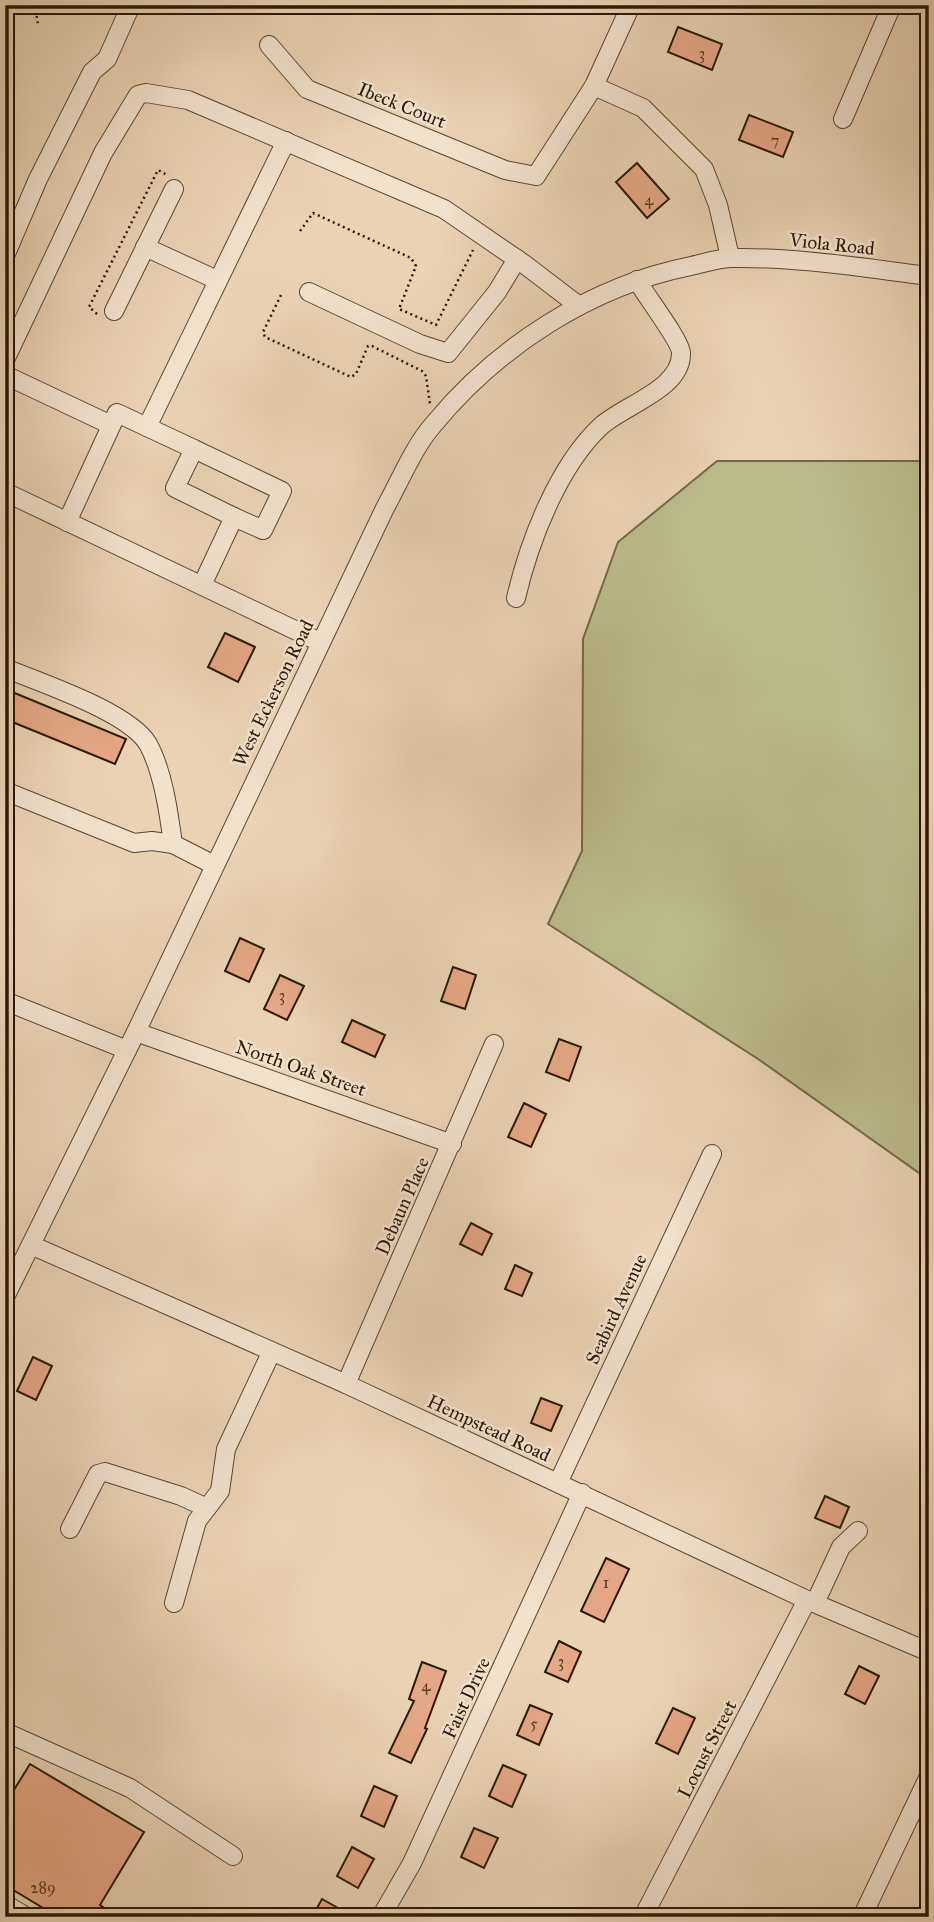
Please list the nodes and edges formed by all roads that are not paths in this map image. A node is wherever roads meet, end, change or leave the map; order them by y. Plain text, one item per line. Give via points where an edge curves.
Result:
1 (131, 5) edge
2 (631, 5) edge
3 (892, 5) edge
4 (269, 45) dead end
5 (594, 86) junction
6 (843, 119) dead end
7 (286, 141) junction
8 (174, 189) dead end
9 (145, 247) junction
10 (5, 256) edge
11 (730, 257) junction
12 (517, 259) junction
13 (929, 276) edge
14 (217, 280) junction
15 (637, 280) junction
16 (309, 292) dead end
17 (579, 306) junction
18 (114, 311) dead end
19 (5, 360) edge
20 (5, 375) edge
21 (111, 425) junction
22 (147, 427) junction
23 (194, 449) junction
24 (5, 492) edge
25 (234, 517) junction
26 (67, 522) junction
27 (203, 583) junction
28 (516, 598) dead end
29 (320, 642) junction
30 (5, 668) edge
31 (5, 791) edge
32 (173, 844) junction
33 (215, 865) junction
34 (5, 1001) edge
35 (135, 1032) junction
36 (494, 1044) dead end
37 (127, 1050) junction
38 (452, 1144) junction
39 (712, 1154) dead end
40 (31, 1245) junction
41 (13, 1260) edge
42 (5, 1297) edge
43 (271, 1353) junction
44 (346, 1384) junction
45 (558, 1483) junction
46 (582, 1493) junction
47 (207, 1508) junction
48 (70, 1529) dead end
49 (858, 1531) dead end
50 (811, 1602) junction
51 (174, 1603) dead end
52 (929, 1652) edge
53 (5, 1732) edge
54 (929, 1776) edge
55 (233, 1856) dead end
56 (5, 1904) edge
57 (27, 1917) edge
58 (381, 1917) edge
59 (643, 1917) edge
60 (862, 1917) edge

1 - 10 street via 107,59 92,72 38,179
2 - 5 street
3 - 6 street
4 - 5 street, Ibeck Court via 307,89 505,170 536,176
5 - 11 street via 643,108 704,169
7 - 12 street via 444,209
7 - 14 street
7 - 19 street via 188,100 138,95 103,153
8 - 9 street
9 - 14 street
9 - 18 street
11 - 13 street, Viola Road
11 - 15 street, West Eckerson Road
12 - 16 street via 448,353
12 - 17 street
14 - 22 street
15 - 17 street, West Eckerson Road
15 - 28 street via 680,345 678,368 662,388 603,424 577,455 537,532
17 - 29 street, West Eckerson Road via 514,345 431,427 385,508
20 - 21 street
21 - 22 street via 117,413
21 - 26 street
22 - 23 street
23 - 25 street via 175,488
23 - 25 street via 282,491 263,530
24 - 26 street
25 - 27 street
26 - 27 street
27 - 29 street
29 - 33 street, West Eckerson Road
30 - 32 street via 114,715 148,744 168,805
31 - 32 street via 134,843
32 - 33 street
33 - 35 street, West Eckerson Road
34 - 37 street
35 - 37 street, West Eckerson Road
35 - 38 street, North Oak Street
36 - 38 street, Debaun Place
37 - 40 street, West Eckerson Road
38 - 44 street, Debaun Place
39 - 45 street, Seabird Avenue
40 - 41 street, West Eckerson Road
40 - 43 street, Hempstead Road
41 - 42 street, West Eckerson Road
43 - 44 street, Hempstead Road
43 - 47 street via 226,1448 220,1491
44 - 45 street, Hempstead Road
45 - 46 street, Hempstead Road
46 - 50 street, Hempstead Road
46 - 58 street, Faist Drive via 412,1863
47 - 48 street via 105,1472 98,1474 86,1493
47 - 51 street via 197,1521
49 - 50 street, Locust Street via 841,1547
50 - 52 street, Hempstead Road
50 - 59 street, Locust Street
53 - 55 street via 130,1788
54 - 60 street
56 - 57 street

